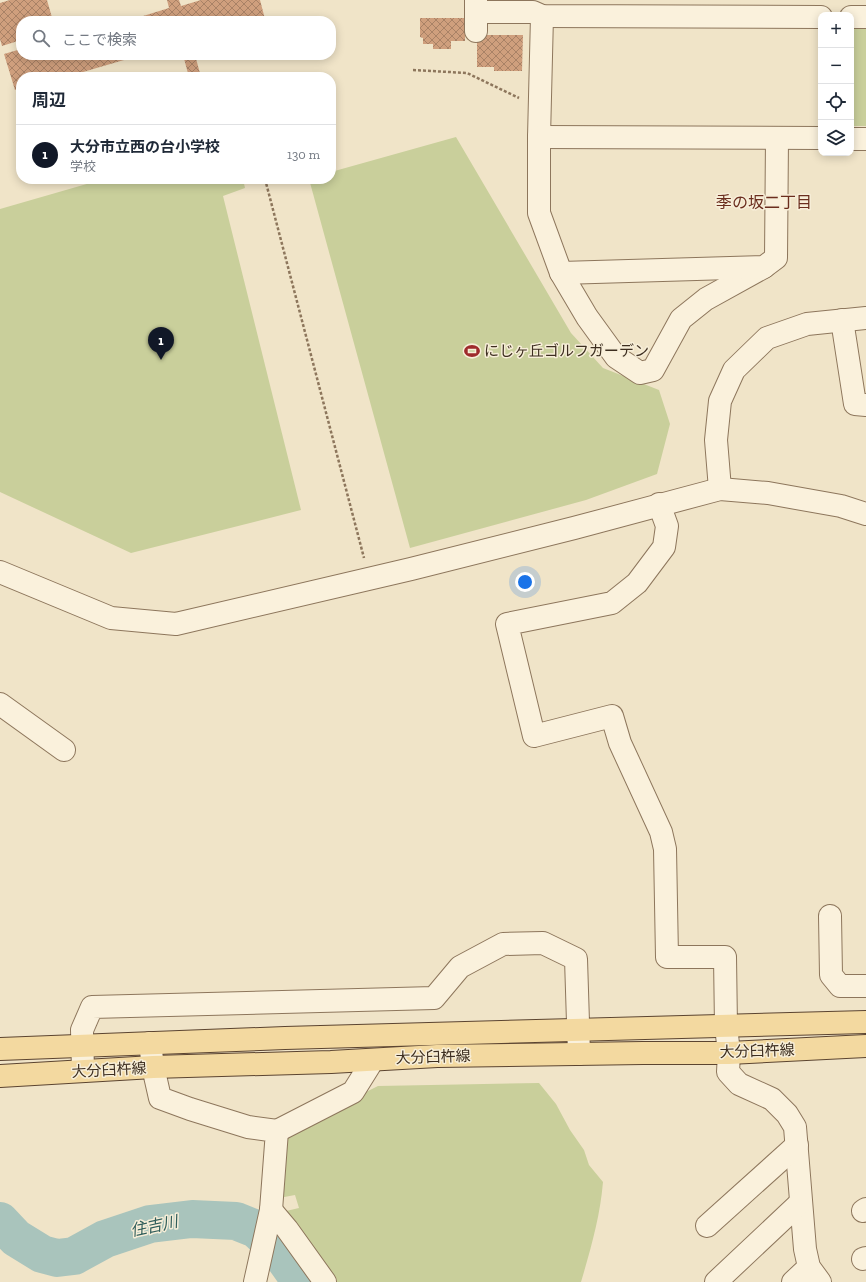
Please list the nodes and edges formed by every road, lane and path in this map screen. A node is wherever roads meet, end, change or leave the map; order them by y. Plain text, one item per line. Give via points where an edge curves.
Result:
1 (632, 8) edge
2 (476, 14) edge
3 (542, 16) junction
4 (818, 17) edge
5 (854, 17) edge
6 (866, 17) edge
7 (413, 70) dead end
8 (540, 108) junction
9 (539, 138) junction
10 (777, 138) junction
11 (818, 138) edge
12 (854, 139) edge
13 (866, 139) edge
14 (266, 184) edge
15 (764, 267) junction
16 (561, 273) junction
17 (866, 318) edge
18 (842, 320) junction
19 (866, 405) edge
20 (720, 488) junction
21 (658, 504) junction
22 (866, 514) edge
23 (0, 572) edge
24 (370, 578) junction
25 (0, 704) edge
26 (64, 750) dead end
27 (830, 916) dead end
28 (866, 986) edge
29 (866, 1022) edge
30 (726, 1026) junction
31 (577, 1030) junction
32 (150, 1043) junction
33 (83, 1046) junction
34 (866, 1046) edge
35 (0, 1049) edge
36 (729, 1053) junction
37 (578, 1054) junction
38 (374, 1060) junction
39 (153, 1067) junction
40 (83, 1071) junction
41 (0, 1076) edge
42 (277, 1131) junction
43 (797, 1145) junction
44 (800, 1203) junction
45 (270, 1216) junction
46 (708, 1226) dead end
47 (814, 1274) edge
48 (255, 1282) edge
49 (325, 1282) edge
50 (716, 1282) edge
51 (793, 1282) edge

1 - 3 street
1 - 4 street
2 - 3 street via 532,12
3 - 8 street
5 - 6 street
7 - 8 path via 467,73
8 - 9 street
9 - 10 street
9 - 16 street via 539,213
10 - 11 street
10 - 15 street via 776,258
12 - 13 street
14 - 24 path
15 - 16 street
15 - 16 street via 706,299 681,319 653,370 640,373 616,357 587,317
17 - 18 street
18 - 19 street via 855,404
18 - 20 street via 807,324 767,338 734,370 720,401 716,440
20 - 21 street
20 - 22 street via 834,505
21 - 24 street via 566,530
21 - 30 street via 667,526 664,547 637,583 612,603 507,624 534,736 612,716 620,743 661,832 665,849 667,956 725,957
23 - 24 street via 112,618 176,624
25 - 26 street
27 - 28 street via 831,976 840,986
29 - 30 main road, 大分臼杵線
30 - 31 main road, 大分臼杵線
30 - 36 street
31 - 32 main road, 大分臼杵線
31 - 33 street via 576,959 543,943 503,944 460,967 434,998 92,1007 82,1030
31 - 37 street
32 - 33 main road, 大分臼杵線
32 - 39 street
33 - 35 main road, 大分臼杵線
33 - 40 street
34 - 36 main road, 大分臼杵線
36 - 37 main road, 大分臼杵線
36 - 43 street via 728,1072 739,1084 772,1099 787,1114 794,1128
37 - 38 main road, 大分臼杵線 via 437,1056
38 - 39 main road, 大分臼杵線
38 - 42 street via 353,1092
39 - 40 main road, 大分臼杵線
39 - 42 street via 160,1098 248,1128
40 - 41 main road, 大分臼杵線
42 - 45 street
43 - 44 street
43 - 46 street
44 - 47 street via 805,1249
44 - 50 street
45 - 48 street
45 - 49 street via 287,1229
47 - 51 street

